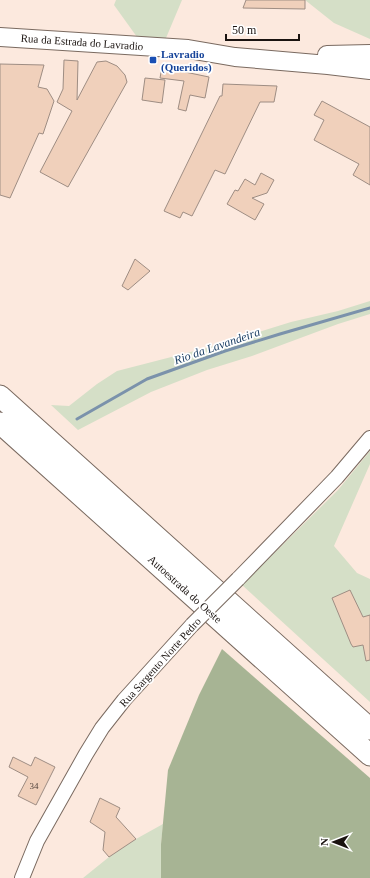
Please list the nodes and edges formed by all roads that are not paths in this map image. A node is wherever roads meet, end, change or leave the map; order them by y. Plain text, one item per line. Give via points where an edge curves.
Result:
1 (0, 36) edge
2 (370, 54) edge
3 (302, 59) junction
4 (370, 70) edge
5 (0, 396) edge
6 (0, 423) edge
7 (370, 438) edge
8 (370, 729) edge
9 (370, 755) edge
10 (22, 878) edge

1 - 3 main road, Rua da Estrada do Lavradio via 188,50 235,49
2 - 3 main road, Rua da Estrada do Lavradio
3 - 4 main road, Rua da Estrada do Lavradio
5 - 8 highway, Autoestrada do Oeste
6 - 9 highway, Autoestrada do Oeste
7 - 10 street, Rua Sargento Norte Pedro, bridge via 337,477 124,700 86,754 37,841

